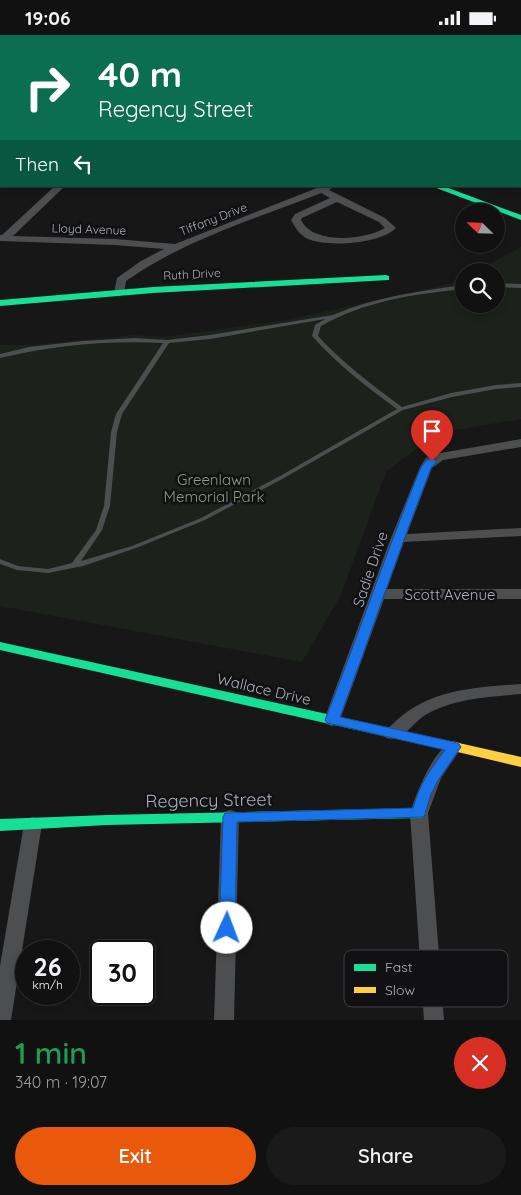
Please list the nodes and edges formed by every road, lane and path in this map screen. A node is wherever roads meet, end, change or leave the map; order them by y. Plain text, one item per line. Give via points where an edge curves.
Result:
1 (60, 187) edge
2 (438, 187) edge
3 (326, 188) edge
4 (338, 198) junction
5 (521, 218) edge
6 (2, 239) edge
7 (176, 247) junction
8 (386, 278) dead end
9 (505, 285) edge
10 (521, 286) edge
11 (455, 288) edge
12 (119, 293) junction
13 (0, 303) edge
14 (332, 316) junction
15 (167, 342) junction
16 (0, 356) edge
17 (521, 385) edge
18 (401, 409) junction
19 (521, 443) edge
20 (521, 532) edge
21 (398, 538) junction
22 (0, 561) edge
23 (74, 565) junction
24 (380, 594) junction
25 (521, 594) edge
26 (0, 646) edge
27 (521, 689) edge
28 (332, 720) junction
29 (392, 734) junction
30 (454, 747) junction
31 (521, 762) edge
32 (419, 813) junction
33 (230, 817) junction
34 (34, 824) junction
35 (0, 825) edge
36 (429, 950) edge
37 (433, 1007) edge
38 (1, 1020) edge
39 (224, 1020) edge
40 (434, 1020) edge

1 - 6 street
2 - 5 street
3 - 4 street
3 - 7 street, Tiffany Drive
4 - 4 street via 298,216 296,220 300,228 318,239 331,240 359,238 391,228 382,220
6 - 7 street, Lloyd Avenue
7 - 12 street, Tiffany Drive via 131,271 121,280
8 - 12 street, Ruth Drive
9 - 10 lane
11 - 14 lane via 360,306
12 - 13 street, Ruth Drive
14 - 15 lane
14 - 18 lane via 318,325 315,335 360,380
15 - 16 lane via 82,343
15 - 23 lane via 119,414 114,433 107,506 99,530
17 - 18 lane via 451,395
18 - 23 lane via 204,519 134,547
19 - 21 street, Sadie Drive via 432,461 426,467
20 - 21 street
21 - 24 street, Sadie Drive
22 - 23 lane via 17,568 48,571
24 - 25 street, Scott Avenue
24 - 28 street, Sadie Drive
26 - 28 street, Wallace Drive
27 - 29 street via 451,699 420,711
28 - 29 street, Wallace Drive
29 - 30 street, Wallace Drive
30 - 31 street, Wallace Drive
30 - 32 street via 433,776
32 - 33 street, Regency Street
32 - 36 street
33 - 34 street, Regency Street
33 - 39 street
34 - 35 street, Regency Street
34 - 38 street
37 - 40 street

